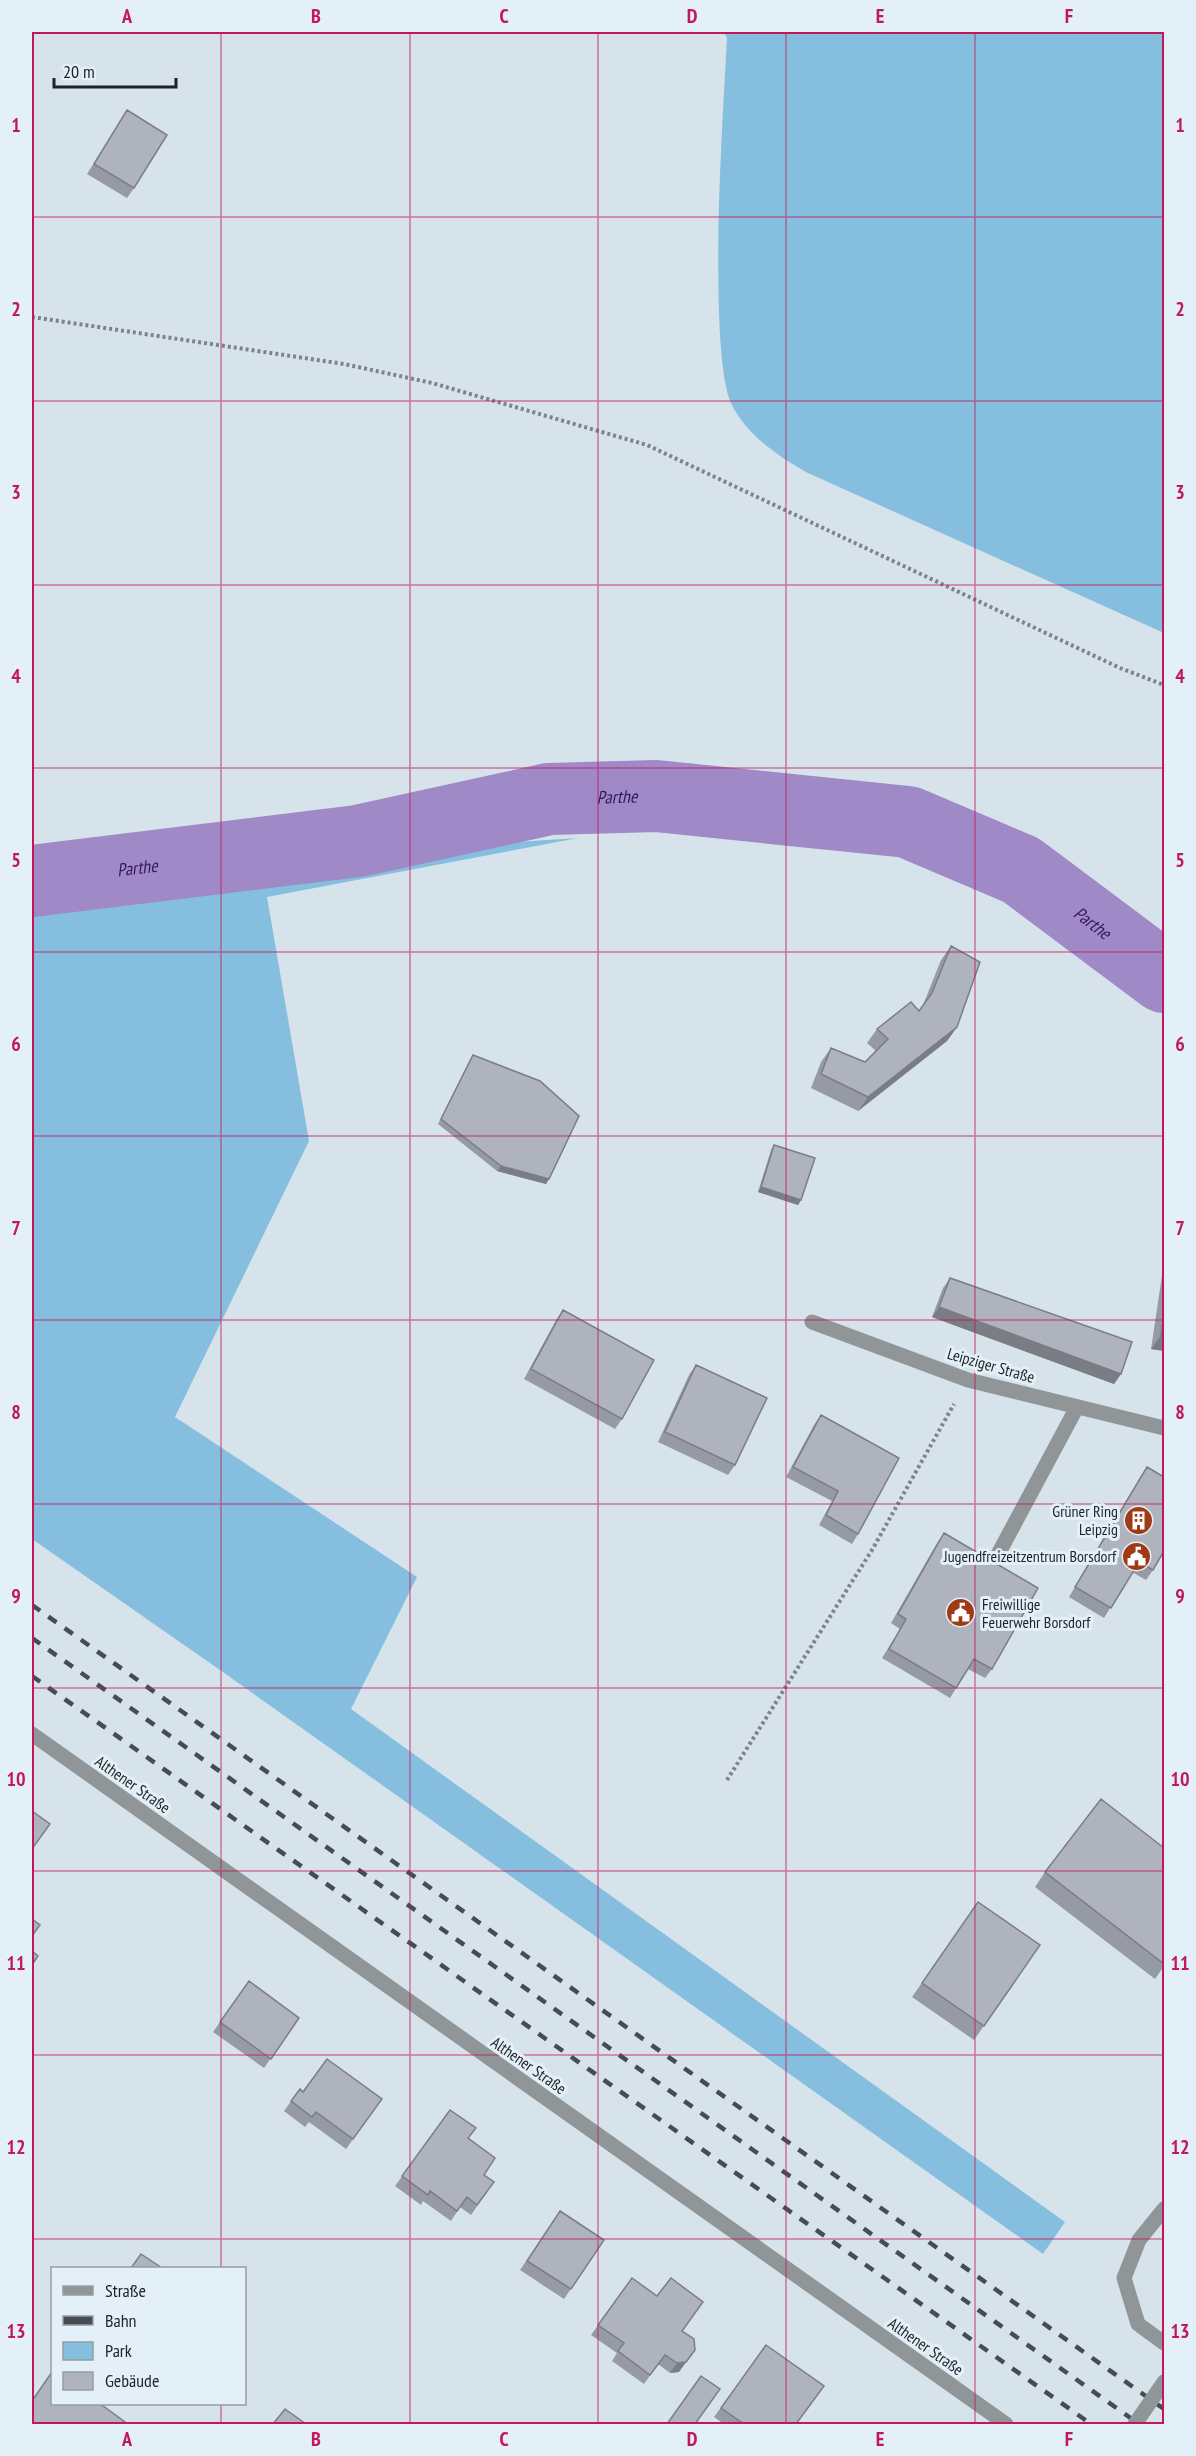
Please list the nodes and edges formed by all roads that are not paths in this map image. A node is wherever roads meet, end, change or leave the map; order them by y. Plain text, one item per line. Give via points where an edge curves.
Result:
1 (812, 1322) dead end
2 (1077, 1407) junction
3 (1164, 1428) edge
4 (988, 1573) edge
5 (32, 1734) edge
6 (1164, 2209) edge
7 (1164, 2343) edge
8 (1164, 2382) edge
9 (1006, 2424) edge
10 (1135, 2424) edge

1 - 2 street, Leipziger Straße via 968,1380
2 - 3 street, Leipziger Straße
2 - 4 street
5 - 9 street, Althener Straße
6 - 7 street via 1139,2240 1124,2278 1138,2324
8 - 10 street, bridge

